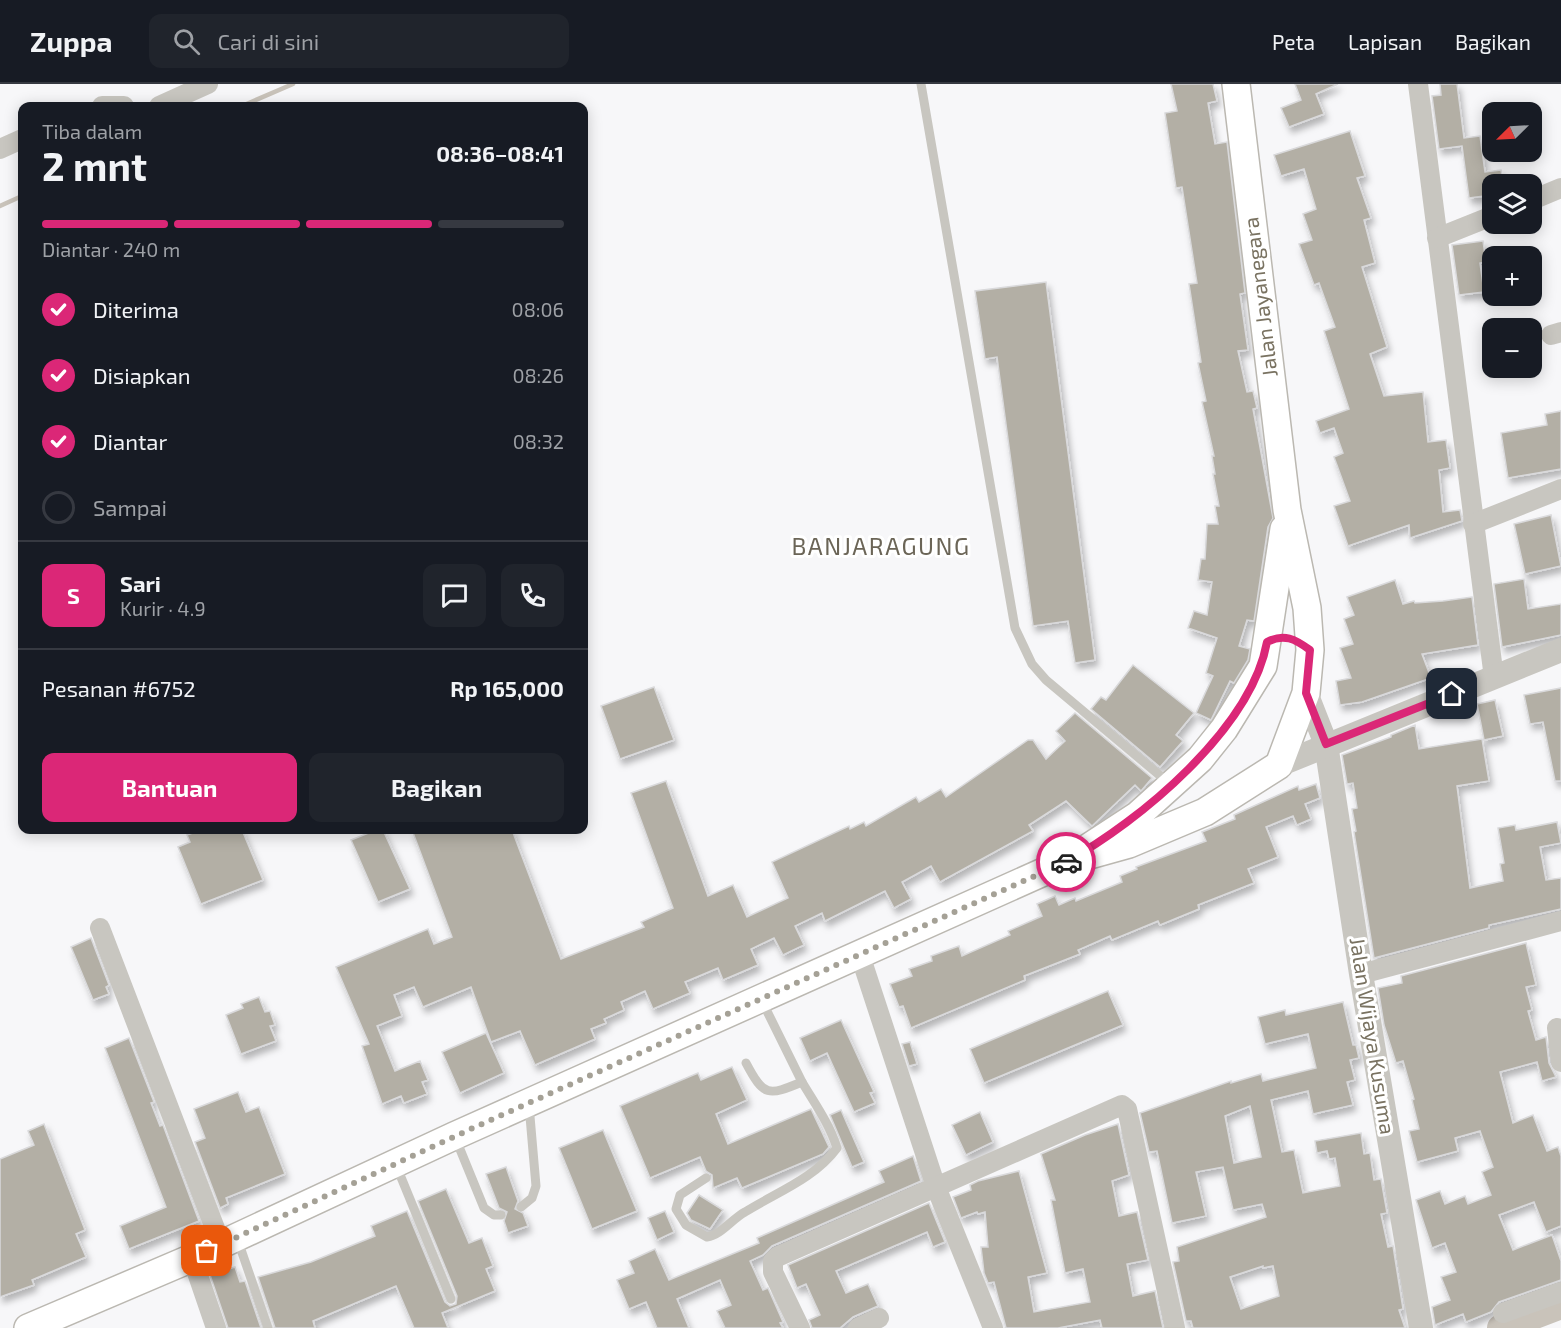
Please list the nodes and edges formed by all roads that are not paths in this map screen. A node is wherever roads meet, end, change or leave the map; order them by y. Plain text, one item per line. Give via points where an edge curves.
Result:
1 (208, 84) edge
2 (921, 84) edge
3 (1236, 84) edge
4 (1418, 84) edge
5 (168, 102) edge
6 (18, 141) edge
7 (0, 149) edge
8 (1561, 188) edge
9 (1542, 196) edge
10 (1482, 220) edge
11 (1437, 238) junction
12 (1561, 489) edge
13 (1287, 510) junction
14 (1473, 524) junction
15 (1267, 642) junction
16 (1310, 650) junction
17 (1561, 650) edge
18 (1494, 678) junction
19 (1306, 693) junction
20 (1326, 744) junction
21 (1200, 759) junction
22 (1279, 765) junction
23 (1172, 786) junction
24 (1230, 797) junction
25 (1068, 861) junction
26 (1561, 921) edge
27 (100, 928) dead end
28 (860, 955) junction
29 (1361, 974) junction
30 (760, 998) junction
31 (1557, 1028) dead end
32 (1561, 1062) edge
33 (746, 1063) dead end
34 (802, 1082) junction
35 (528, 1103) junction
36 (454, 1136) junction
37 (396, 1164) junction
38 (706, 1178) dead end
39 (936, 1187) junction
40 (520, 1207) dead end
41 (501, 1215) dead end
42 (229, 1240) junction
43 (192, 1258) junction
44 (1561, 1292) edge
45 (451, 1299) dead end
46 (1503, 1313) dead end
47 (879, 1318) dead end
48 (28, 1328) edge
49 (216, 1328) edge
50 (267, 1328) edge
51 (800, 1328) edge
52 (858, 1328) edge
53 (993, 1328) edge
54 (1176, 1328) edge
55 (1421, 1328) edge

1 - 5 street
2 - 23 lane via 1015,628 1032,664 1046,680
3 - 13 main road, Jalan Jayanegara
4 - 11 street
6 - 7 street
8 - 9 street
10 - 11 street
11 - 14 street
12 - 14 street
13 - 15 main road, Jalan Jayanegara
13 - 16 main road, Jalan Jayanegara via 1307,608
14 - 18 street
15 - 16 main road via 1279,636 1296,639
15 - 21 main road, Jalan Jayanegara via 1263,666 1224,729
16 - 19 main road, Jalan Jayanegara
17 - 18 street
18 - 20 street
19 - 20 street, Jalan Wijaya Kusuma
19 - 22 main road, Jalan Jayanegara
20 - 22 street
20 - 29 street, Jalan Wijaya Kusuma
21 - 23 main road, Jalan Jayanegara
21 - 24 main road via 1200,771 1207,786 1212,792
22 - 24 main road, Jalan Jayanegara
23 - 25 main road, Jalan Jayanegara via 1138,815
24 - 25 main road, Jalan Jayanegara via 1205,812 1129,844
25 - 28 main road, Jalan Jayanegara
26 - 29 street
27 - 42 street
28 - 30 main road, Jalan Jayanegara
28 - 39 street
29 - 55 street, Jalan Wijaya Kusuma
30 - 34 lane
30 - 35 main road, Jalan Jayanegara
31 - 32 street
33 - 34 lane via 767,1092 775,1093
34 - 38 lane via 833,1137 837,1148 830,1158 812,1174 743,1212 707,1238 686,1225 676,1209 681,1195
35 - 36 main road, Jalan Jayanegara
35 - 40 lane via 536,1186 532,1198
36 - 37 main road, Jalan Jayanegara
36 - 41 lane via 484,1208
37 - 42 main road, Jalan Jayanegara
37 - 45 lane
39 - 51 street via 773,1261 773,1272
39 - 53 street
39 - 54 street via 1118,1105 1125,1106
42 - 43 main road, Jalan Jayanegara
42 - 50 lane
43 - 48 main road, Jalan Jayanegara
43 - 49 street
44 - 46 street
47 - 52 street

